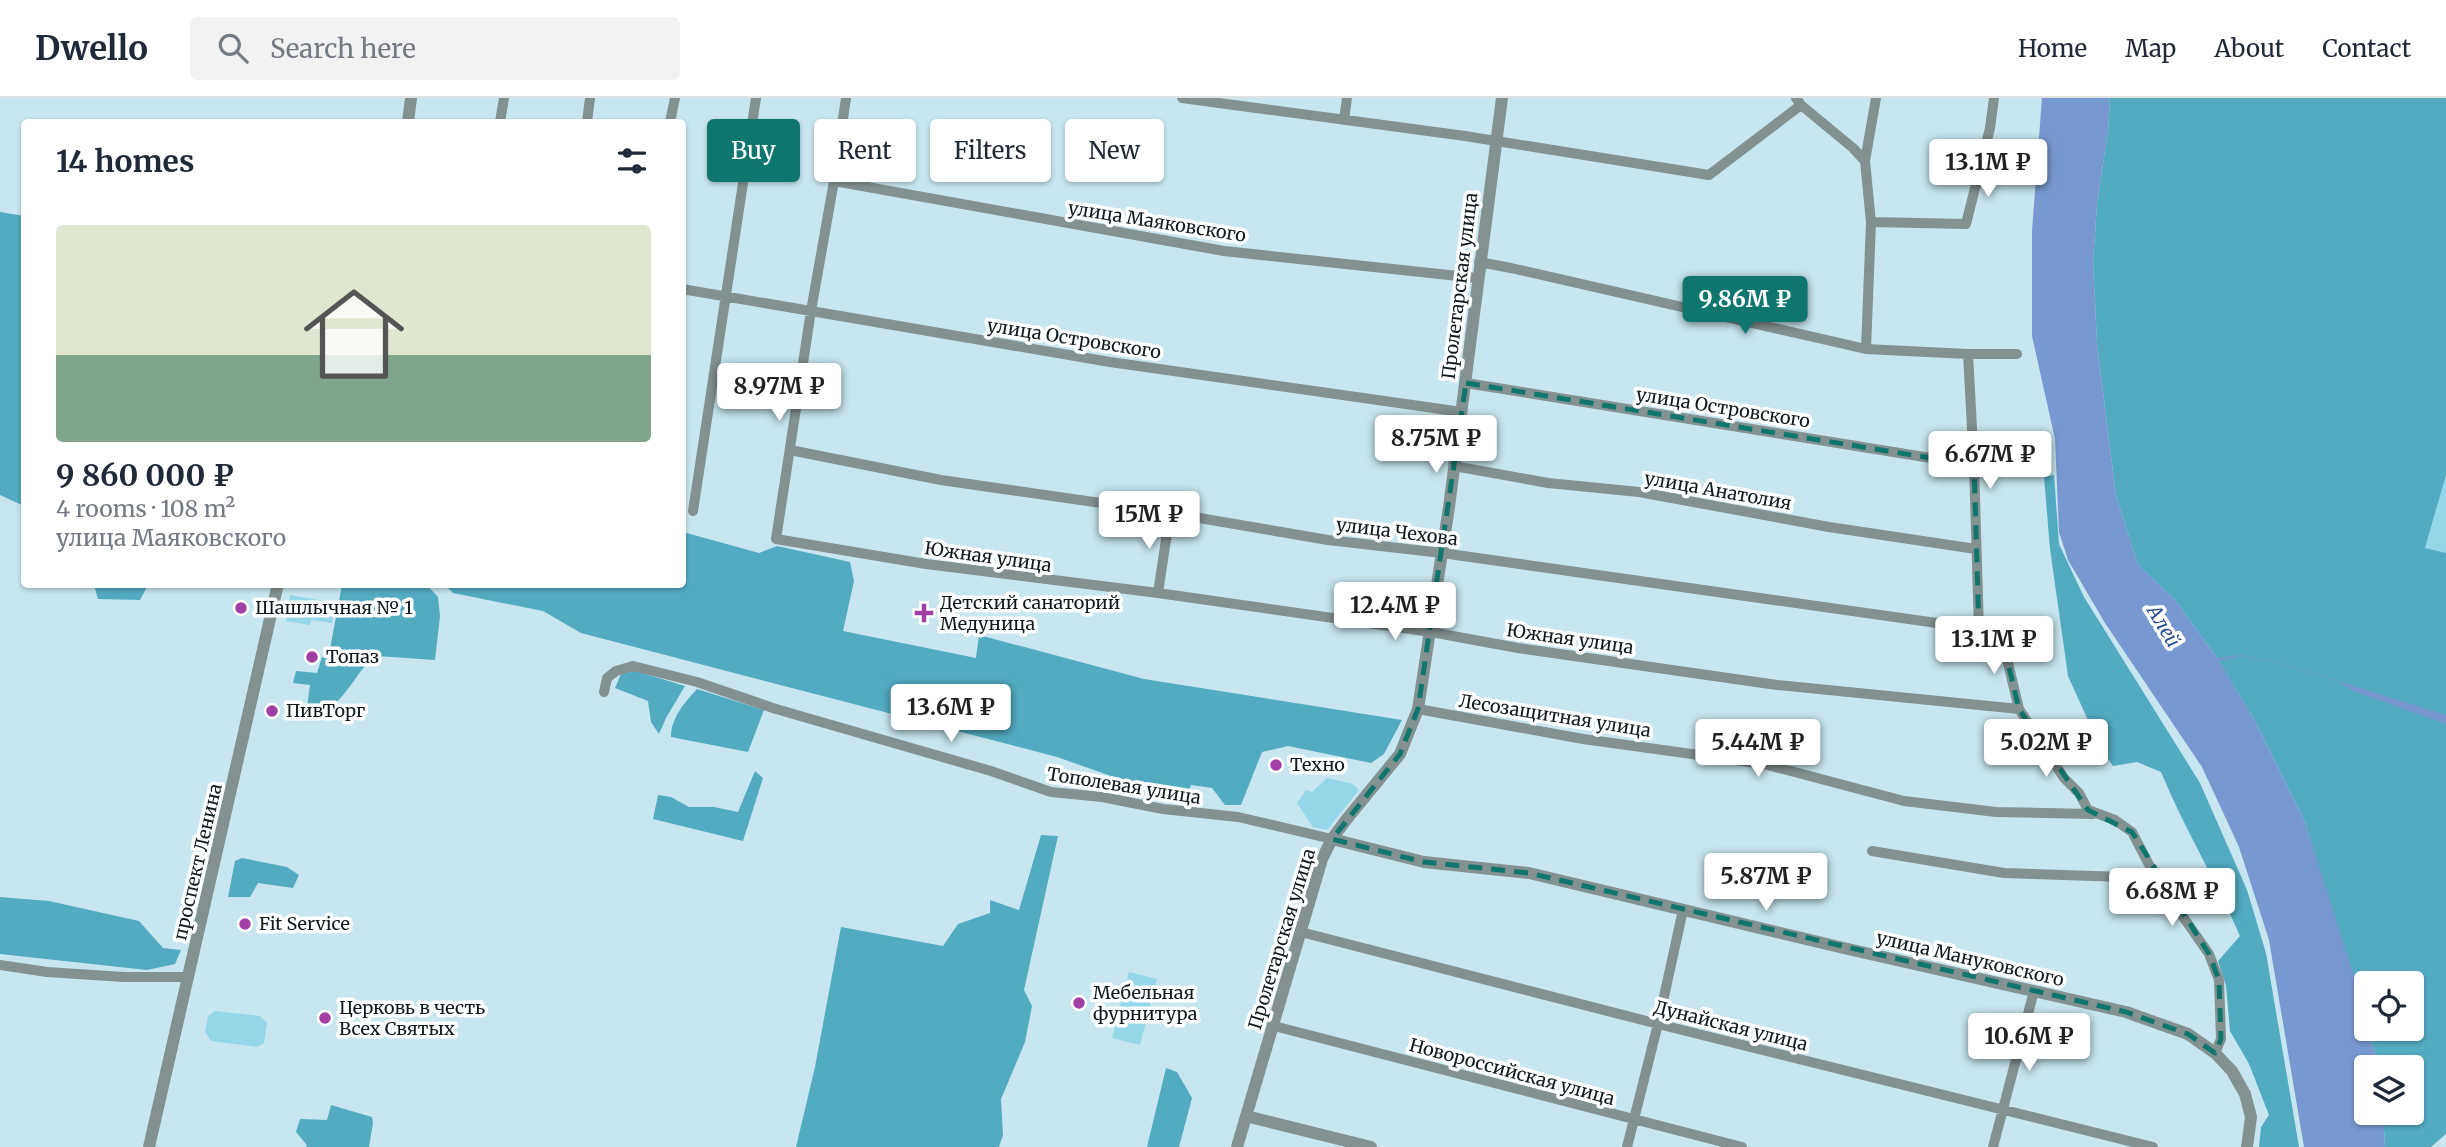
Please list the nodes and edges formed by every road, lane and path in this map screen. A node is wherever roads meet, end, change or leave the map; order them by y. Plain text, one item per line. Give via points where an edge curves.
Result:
1 (411, 98) edge
2 (504, 98) edge
3 (590, 98) edge
4 (675, 98) edge
5 (756, 98) edge
6 (845, 98) edge
7 (1182, 98) edge
8 (1347, 98) edge
9 (1502, 98) edge
10 (1876, 98) edge
11 (1994, 98) edge
12 (1798, 102) edge
13 (1262, 103) edge
14 (408, 119) edge
15 (500, 119) edge
16 (587, 119) edge
17 (671, 119) edge
18 (842, 119) edge
19 (1344, 120) junction
20 (1495, 142) junction
21 (1865, 161) junction
22 (834, 182) edge
23 (840, 182) edge
24 (1871, 222) junction
25 (1479, 262) junction
26 (1477, 278) junction
27 (686, 290) edge
28 (727, 296) junction
29 (811, 311) junction
30 (1866, 349) junction
31 (1968, 354) junction
32 (2017, 354) dead end
33 (1466, 383) junction
34 (1462, 412) junction
35 (790, 450) junction
36 (1974, 465) junction
37 (1454, 466) junction
38 (693, 511) dead end
39 (1170, 513) junction
40 (1976, 549) junction
41 (1442, 553) junction
42 (277, 588) edge
43 (1158, 593) junction
44 (1979, 629) junction
45 (1431, 632) junction
46 (604, 692) dead end
47 (1418, 709) junction
48 (2019, 709) junction
49 (2100, 814) junction
50 (1332, 839) junction
51 (1872, 851) dead end
52 (2156, 878) junction
53 (1683, 910) junction
54 (1301, 932) junction
55 (0, 965) edge
56 (189, 977) junction
57 (2034, 991) junction
58 (1658, 1024) junction
59 (1274, 1026) junction
60 (2215, 1053) junction
61 (2004, 1109) junction
62 (1246, 1116) junction
63 (1633, 1120) junction
64 (149, 1147) edge
65 (1237, 1147) edge
66 (1371, 1147) edge
67 (1627, 1147) edge
68 (1742, 1147) edge
69 (1993, 1147) edge
70 (2153, 1147) edge
71 (2247, 1147) edge

1 - 14 street
2 - 15 street
3 - 16 street
4 - 17 street
5 - 28 street
6 - 18 street
7 - 13 street
8 - 19 street
9 - 20 street, Пролетарская улица
10 - 21 street
11 - 24 street via 1966,224
12 - 20 street via 1709,175
12 - 21 street
13 - 19 street
19 - 20 street
20 - 25 street, Пролетарская улица
21 - 24 street
22 - 29 street
23 - 26 street, улица Маяковского via 1224,251
24 - 30 street
25 - 26 street, Пролетарская улица
25 - 30 street
26 - 33 street, Пролетарская улица
27 - 28 street, улица Островского
28 - 29 street, улица Островского
28 - 38 street
29 - 34 street, улица Островского via 1110,362
29 - 35 street
30 - 31 street
31 - 32 street
31 - 36 street
33 - 34 street, Пролетарская улица
33 - 36 street, улица Островского
34 - 37 street, Пролетарская улица
35 - 39 street, улица Чехова via 941,480
35 - 43 street, Южная улица via 776,539 926,564
36 - 40 street
37 - 40 street, улица Анатолия
37 - 41 street, Пролетарская улица
39 - 41 street, улица Чехова via 1328,540
39 - 43 street
40 - 44 street
41 - 44 street, улица Чехова
41 - 45 street, Пролетарская улица
42 - 56 street, проспект Ленина
43 - 45 street, Южная улица
44 - 48 street, улица Чехова via 2001,634
45 - 47 street, Пролетарская улица
45 - 48 street, Южная улица via 1518,649 1777,685
46 - 50 street, Тополевая улица via 607,678 633,666 1051,792 1238,817
47 - 49 street, Лесозащитная улица via 1583,739 1764,764 1904,801 1996,812
47 - 50 street, Пролетарская улица via 1400,754
48 - 49 street via 2088,810
49 - 52 street via 2132,832
50 - 53 street, улица Мануковского via 1424,862 1529,873
50 - 54 street, Пролетарская улица
51 - 52 street via 2004,873
52 - 60 street via 2208,954 2218,980 2221,1039
53 - 57 street, улица Мануковского
53 - 58 street
54 - 58 street, Дунайская улица
54 - 59 street, Пролетарская улица
55 - 56 street via 98,976
56 - 64 street, проспект Ленина
57 - 60 street, улица Мануковского via 2126,1012 2188,1034
57 - 61 street
58 - 61 street, Дунайская улица
58 - 63 street
59 - 62 street, Пролетарская улица
59 - 63 street, Новороссийская улица
60 - 71 street, улица Мануковского via 2245,1094 2251,1117
61 - 69 street
61 - 70 street, Дунайская улица
62 - 65 street, Пролетарская улица
62 - 66 street
63 - 67 street
63 - 68 street, Новороссийская улица

